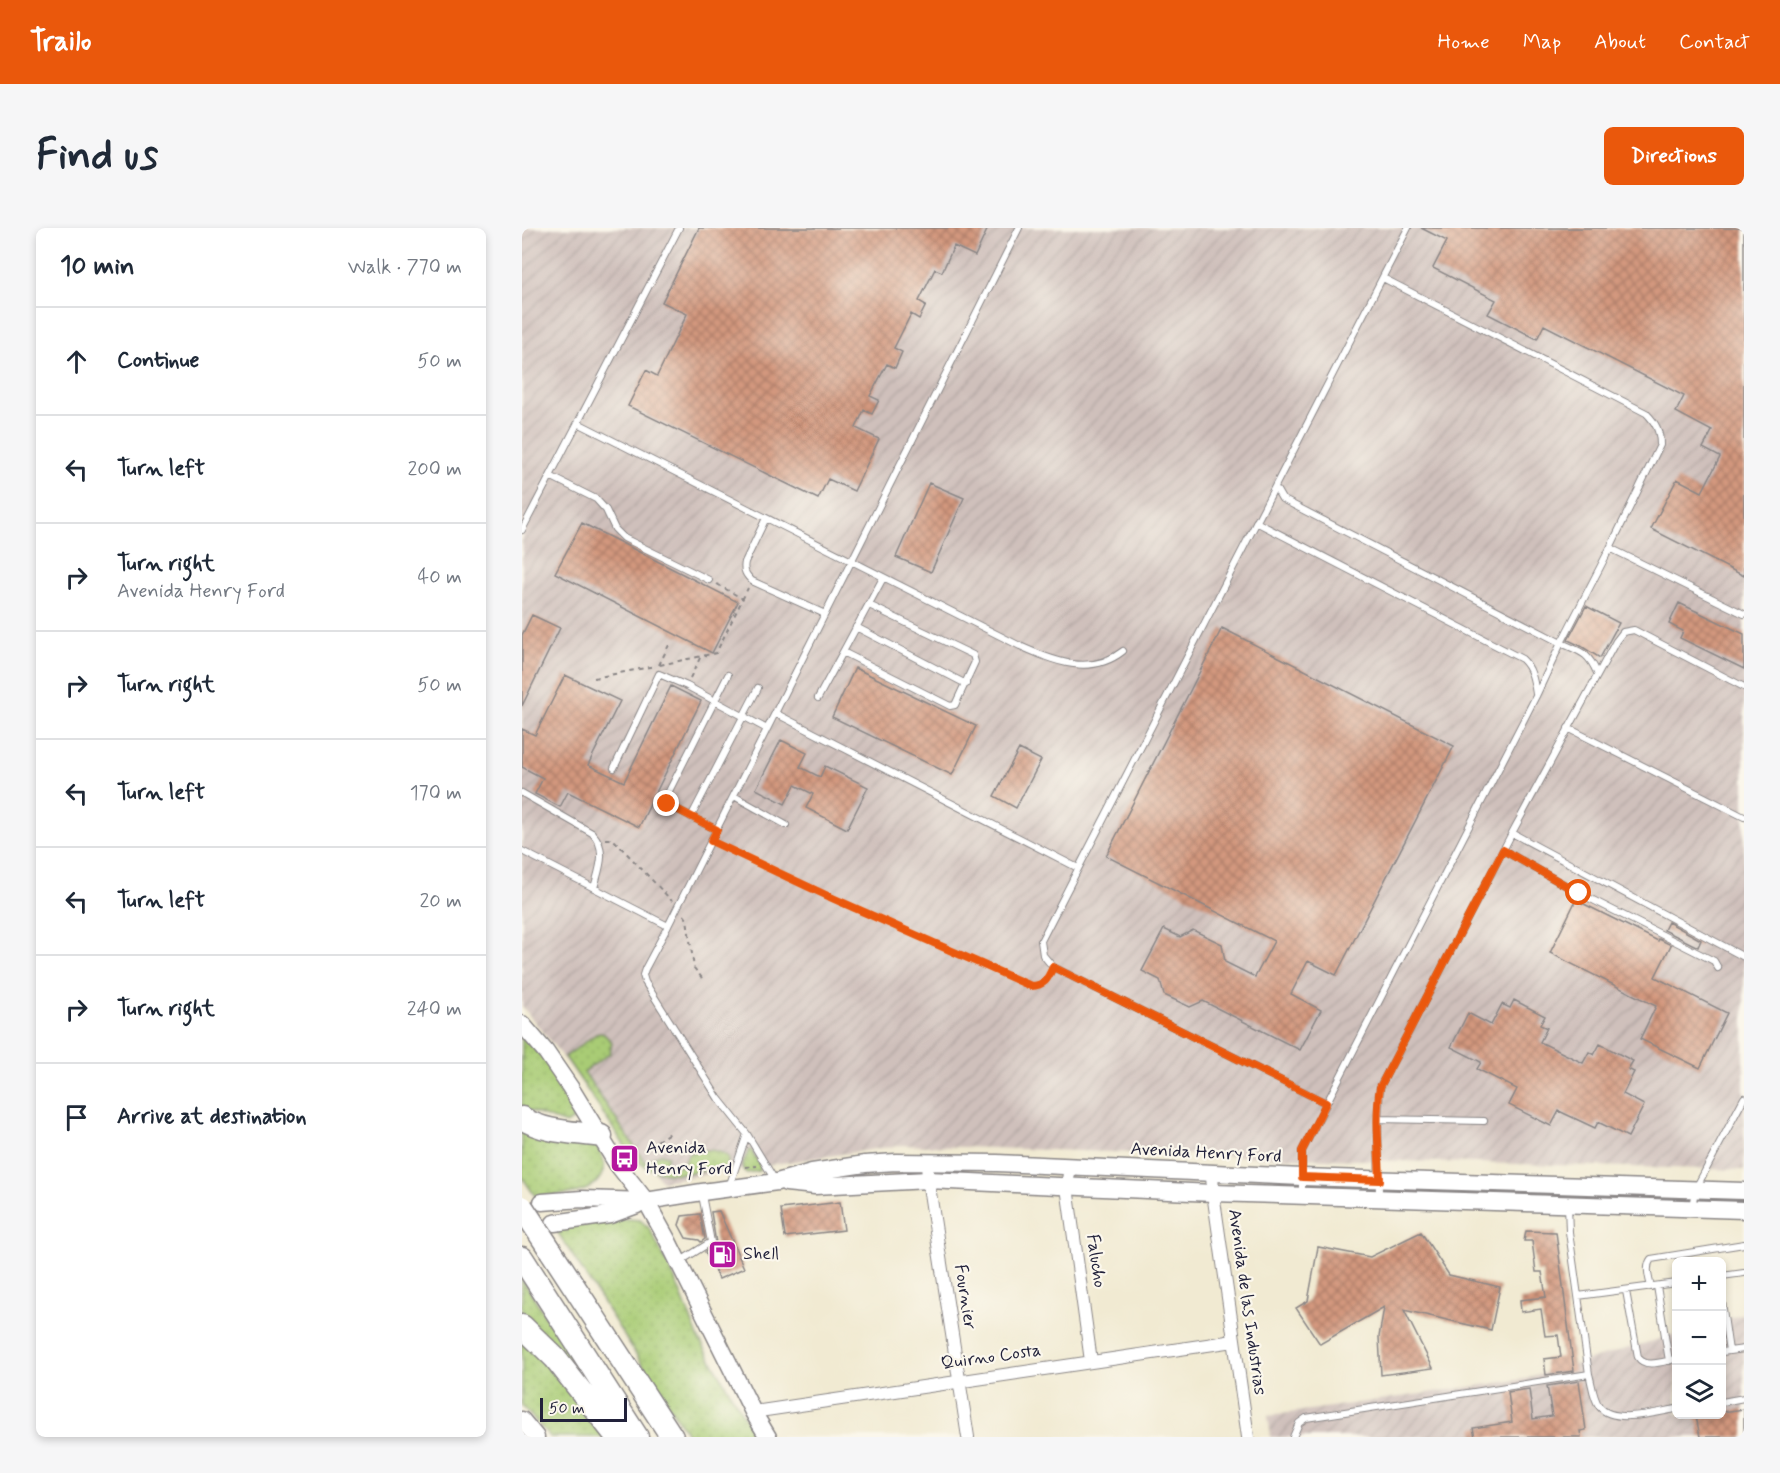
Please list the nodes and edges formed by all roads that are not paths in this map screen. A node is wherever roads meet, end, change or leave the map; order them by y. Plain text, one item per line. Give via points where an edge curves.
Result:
1 (679, 228) edge
2 (1018, 228) edge
3 (1408, 228) edge
4 (1383, 278) junction
5 (578, 423) junction
6 (550, 476) junction
7 (1275, 487) junction
8 (766, 518) junction
9 (1256, 522) junction
10 (522, 530) edge
11 (1610, 548) junction
12 (850, 561) junction
13 (883, 578) junction
14 (709, 580) road end
15 (869, 605) junction
16 (825, 614) junction
17 (1744, 614) edge
18 (856, 627) junction
19 (1561, 643) junction
20 (1123, 651) dead end
21 (843, 652) junction
22 (1598, 673) junction
23 (728, 675) dead end
24 (966, 684) junction
25 (1744, 687) edge
26 (758, 688) dead end
27 (1536, 696) junction
28 (818, 698) dead end
29 (714, 700) junction
30 (775, 713) junction
31 (743, 716) junction
32 (1568, 728) junction
33 (767, 729) junction
34 (614, 768) dead end
35 (522, 793) edge
36 (734, 796) junction
37 (691, 817) junction
38 (1744, 817) edge
39 (786, 825) dead end
40 (717, 830) junction
41 (1512, 833) junction
42 (1503, 850) junction
43 (522, 851) edge
44 (1078, 867) junction
45 (594, 888) junction
46 (668, 926) junction
47 (1744, 957) edge
48 (1718, 968) dead end
49 (522, 1024) edge
50 (1744, 1098) edge
51 (1326, 1103) junction
52 (522, 1118) edge
53 (1378, 1119) junction
54 (1484, 1121) dead end
55 (747, 1134) junction
56 (601, 1136) junction
57 (927, 1162) junction
58 (1070, 1166) junction
59 (1212, 1173) junction
60 (1302, 1177) junction
61 (928, 1180) junction
62 (1380, 1180) junction
63 (777, 1182) junction
64 (1067, 1187) junction
65 (729, 1188) junction
66 (1695, 1190) junction
67 (1744, 1191) edge
68 (702, 1192) junction
69 (1213, 1193) junction
70 (1302, 1196) junction
71 (1379, 1198) junction
72 (646, 1202) junction
73 (532, 1204) edge
74 (1568, 1204) junction
75 (1692, 1208) junction
76 (1744, 1210) edge
77 (554, 1223) dead end
78 (1744, 1244) edge
79 (522, 1258) edge
80 (679, 1262) junction
81 (1744, 1273) edge
82 (1726, 1275) edge
83 (1672, 1284) edge
84 (1654, 1286) junction
85 (1626, 1291) junction
86 (1578, 1296) junction
87 (1723, 1311) edge
88 (522, 1326) edge
89 (1234, 1341) junction
90 (1744, 1348) edge
91 (1726, 1351) edge
92 (1729, 1351) junction
93 (1672, 1360) edge
94 (1091, 1361) junction
95 (1669, 1361) junction
96 (1589, 1374) junction
97 (959, 1380) junction
98 (1744, 1398) edge
99 (1726, 1401) edge
100 (1672, 1410) edge
101 (753, 1412) junction
102 (522, 1420) edge
103 (536, 1437) edge
104 (617, 1437) edge
105 (638, 1437) edge
106 (672, 1437) edge
107 (768, 1437) edge
108 (968, 1437) edge
109 (1248, 1437) edge
110 (1293, 1437) edge

1 - 5 lane
2 - 12 lane
3 - 4 lane
4 - 7 lane
4 - 11 lane via 1652,418 1660,433 1660,444
5 - 6 lane
5 - 8 lane
6 - 10 lane
6 - 14 lane via 596,499 624,538
7 - 9 lane
7 - 19 lane via 1282,499
8 - 12 lane
8 - 16 lane via 745,562 745,574
9 - 27 lane via 1522,659 1532,674
9 - 44 lane
11 - 17 lane
11 - 19 lane
12 - 13 lane
12 - 16 lane
13 - 15 lane
13 - 20 lane via 1053,661 1086,666 1114,658
15 - 18 lane
15 - 24 lane via 973,656 975,662
16 - 30 lane
18 - 21 lane
18 - 24 lane
19 - 22 lane via 1591,658
19 - 27 lane
21 - 24 lane via 950,706 955,705
21 - 28 lane
22 - 25 lane via 1623,632 1634,630
22 - 32 lane
23 - 29 lane
26 - 31 lane
27 - 51 lane
29 - 31 lane
29 - 34 lane via 659,674
29 - 37 lane via 665,799
30 - 33 lane
30 - 44 lane
31 - 33 lane
31 - 37 lane
32 - 38 lane
32 - 41 lane
33 - 36 lane
35 - 45 lane via 597,838 602,851
36 - 39 lane
36 - 40 lane
37 - 40 lane
40 - 46 lane
41 - 42 lane
41 - 47 lane
42 - 48 lane via 1714,961
42 - 53 lane via 1380,1087
43 - 45 lane
44 - 51 lane via 1041,941 1043,955 1053,967
45 - 46 lane
46 - 55 lane via 645,969 645,982 718,1098
49 - 56 main road via 546,1052
50 - 66 lane
51 - 60 lane via 1302,1151
52 - 56 highway via 550,1130
53 - 54 lane
53 - 62 lane
55 - 63 lane
55 - 65 lane
56 - 72 main road via 616,1164
57 - 58 main road, Avenida Henry Ford
57 - 61 street, Fournier
57 - 63 main road, Avenida Henry Ford via 865,1164
58 - 59 main road, Avenida Henry Ford
58 - 64 street, Falucho
59 - 60 main road, Avenida Henry Ford
59 - 69 street, Avenida de las Industrias
60 - 62 main road, Avenida Henry Ford
60 - 70 lane
61 - 63 main road, Avenida Henry Ford via 815,1186
61 - 64 main road, Avenida Henry Ford
61 - 97 street, Fournier
62 - 66 main road, Avenida Henry Ford
62 - 71 lane
63 - 65 main road, Avenida Henry Ford
64 - 69 main road, Avenida Henry Ford
64 - 94 street, Falucho
65 - 68 main road, Avenida Henry Ford
66 - 67 main road, Avenida Henry Ford
66 - 75 lane
68 - 72 main road, Avenida Henry Ford
68 - 80 lane via 711,1242
69 - 70 main road, Avenida Henry Ford
69 - 89 street, Avenida de las Industrias
70 - 71 main road, Avenida Henry Ford
71 - 74 main road, Avenida Henry Ford
72 - 73 main road, Avenida Henry Ford via 582,1199
72 - 77 main road via 610,1215
72 - 80 main road
73 - 106 highway, bridge via 551,1251
74 - 75 main road, Avenida Henry Ford
74 - 86 lane
75 - 76 main road, Avenida Henry Ford
78 - 84 lane via 1652,1259 1648,1269
79 - 105 highway
80 - 101 main road
81 - 82 lane
83 - 84 lane
84 - 85 lane
84 - 95 lane
85 - 86 lane
85 - 95 lane via 1641,1363
86 - 96 lane
87 - 92 lane
88 - 104 highway via 555,1358
89 - 94 street, Quirno Costa
89 - 109 street, Avenida de las Industrias
90 - 92 lane
91 - 92 lane
93 - 95 lane
94 - 97 street, Quirno Costa
96 - 100 lane via 1600,1407 1611,1415
96 - 110 lane via 1306,1418
97 - 101 street, Quirno Costa
97 - 108 street, Fournier
98 - 99 lane
101 - 107 main road
102 - 103 main road

